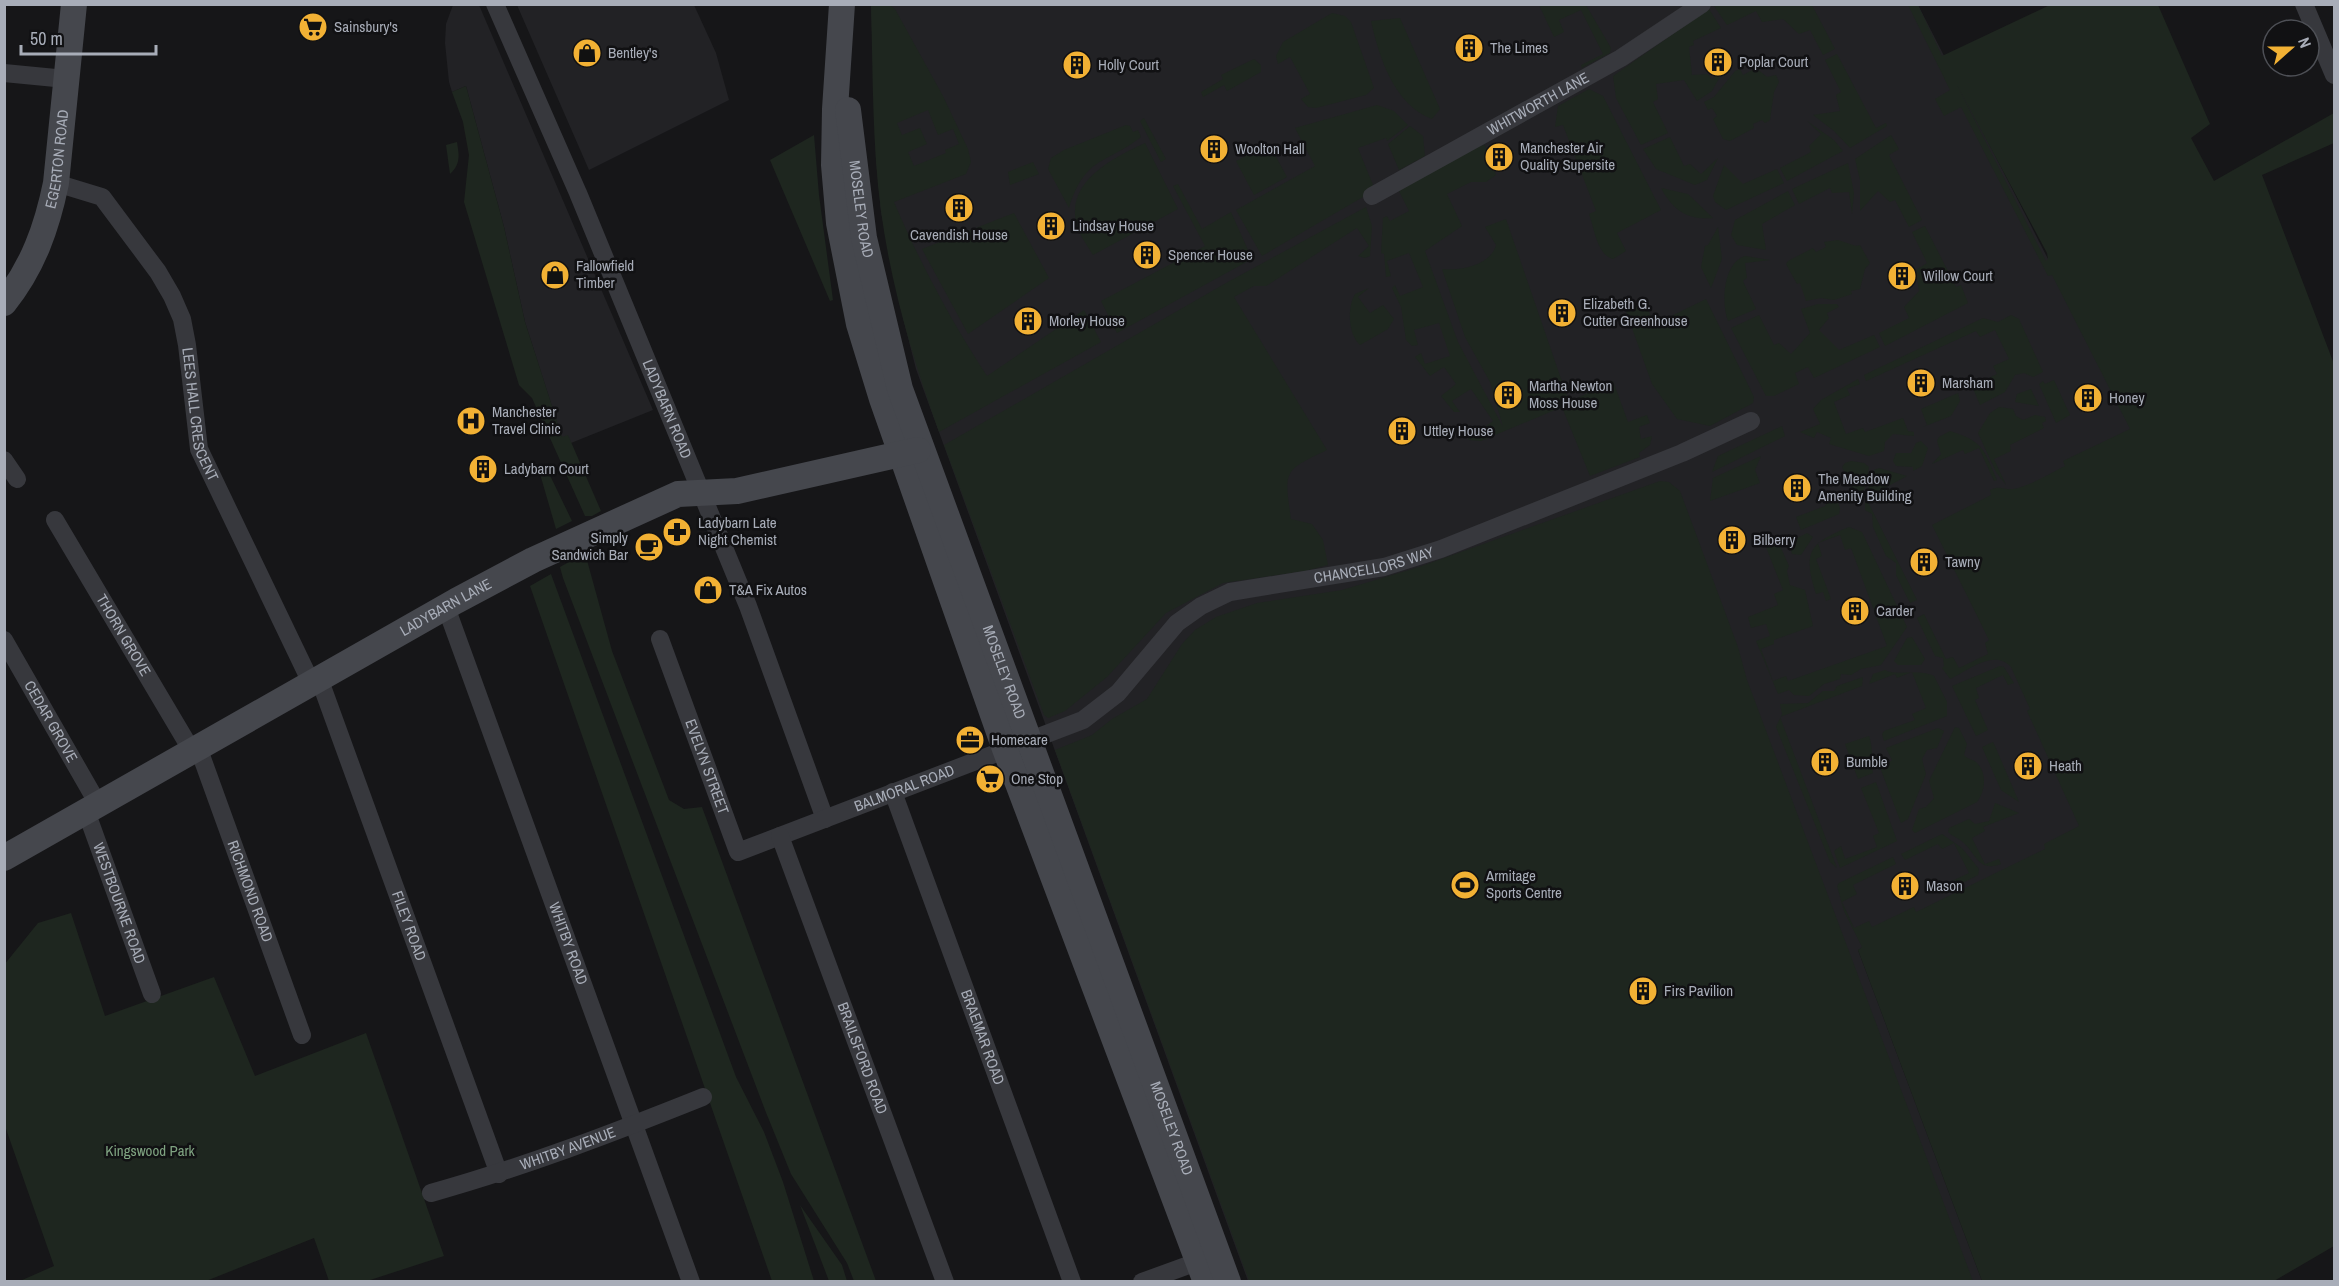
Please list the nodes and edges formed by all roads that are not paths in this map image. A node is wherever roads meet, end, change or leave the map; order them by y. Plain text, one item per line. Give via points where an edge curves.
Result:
1 (74, 4) edge
2 (495, 4) edge
3 (842, 4) edge
4 (1702, 4) edge
5 (2304, 4) edge
6 (4, 73) edge
7 (2334, 75) edge
8 (66, 79) junction
9 (56, 183) junction
10 (1372, 196) dead end
11 (4, 303) edge
12 (1751, 421) dead end
13 (913, 452) junction
14 (4, 460) edge
15 (17, 479) dead end
16 (699, 492) junction
17 (55, 520) dead end
18 (446, 607) junction
19 (660, 639) dead end
20 (4, 640) edge
21 (314, 680) junction
22 (1017, 745) junction
23 (193, 750) junction
24 (893, 792) junction
25 (92, 808) junction
26 (825, 819) junction
27 (780, 836) junction
28 (4, 858) edge
29 (152, 994) dead end
30 (302, 1035) dead end
31 (703, 1097) dead end
32 (634, 1125) junction
33 (499, 1174) junction
34 (431, 1193) dead end
35 (1208, 1265) edge
36 (691, 1281) edge
37 (945, 1281) edge
38 (1072, 1281) edge
39 (1142, 1281) edge
40 (1228, 1281) edge

1 - 8 main road, EGERTON ROAD
2 - 16 street, LADYBARN ROAD via 578,193
3 - 13 main road, MOSELEY ROAD via 839,49 864,238
4 - 10 street, WHITWORTH LANE via 1621,58
5 - 7 street
6 - 8 street
8 - 9 main road, EGERTON ROAD
9 - 11 main road, EGERTON ROAD via 36,252
9 - 21 street, LEES HALL CRESCENT via 102,197 172,297 187,345 199,449 306,672
12 - 22 street, CHANCELLORS WAY via 1682,453 1430,553 1384,567 1230,592 1177,623 1108,702 1083,720
13 - 16 main road, LADYBARN LANE via 737,491
13 - 22 main road, MOSELEY ROAD
14 - 15 street
16 - 18 main road, LADYBARN LANE via 678,494 533,560
16 - 26 street, LADYBARN ROAD via 748,606
17 - 23 street, THORN GROVE
18 - 21 main road, LADYBARN LANE
18 - 32 street, WHITBY ROAD
19 - 27 street, EVELYN STREET via 738,852
20 - 25 street, CEDAR GROVE
21 - 23 main road, LADYBARN LANE
21 - 33 street, FILEY ROAD via 322,689 350,762
22 - 24 street, BALMORAL ROAD
22 - 35 main road, MOSELEY ROAD
23 - 25 main road, LADYBARN LANE
23 - 30 street, RICHMOND ROAD via 202,758
24 - 26 street, BALMORAL ROAD
24 - 38 street, BRAEMAR ROAD
25 - 28 main road, LADYBARN LANE
25 - 29 street, WESTBOURNE ROAD
26 - 27 street, BALMORAL ROAD
27 - 37 street, BRAILSFORD ROAD
31 - 32 street, WHITBY AVENUE
32 - 33 street, WHITBY AVENUE
32 - 36 street, WHITBY ROAD
33 - 34 street, WHITBY AVENUE
35 - 39 street
35 - 40 main road, MOSELEY ROAD

